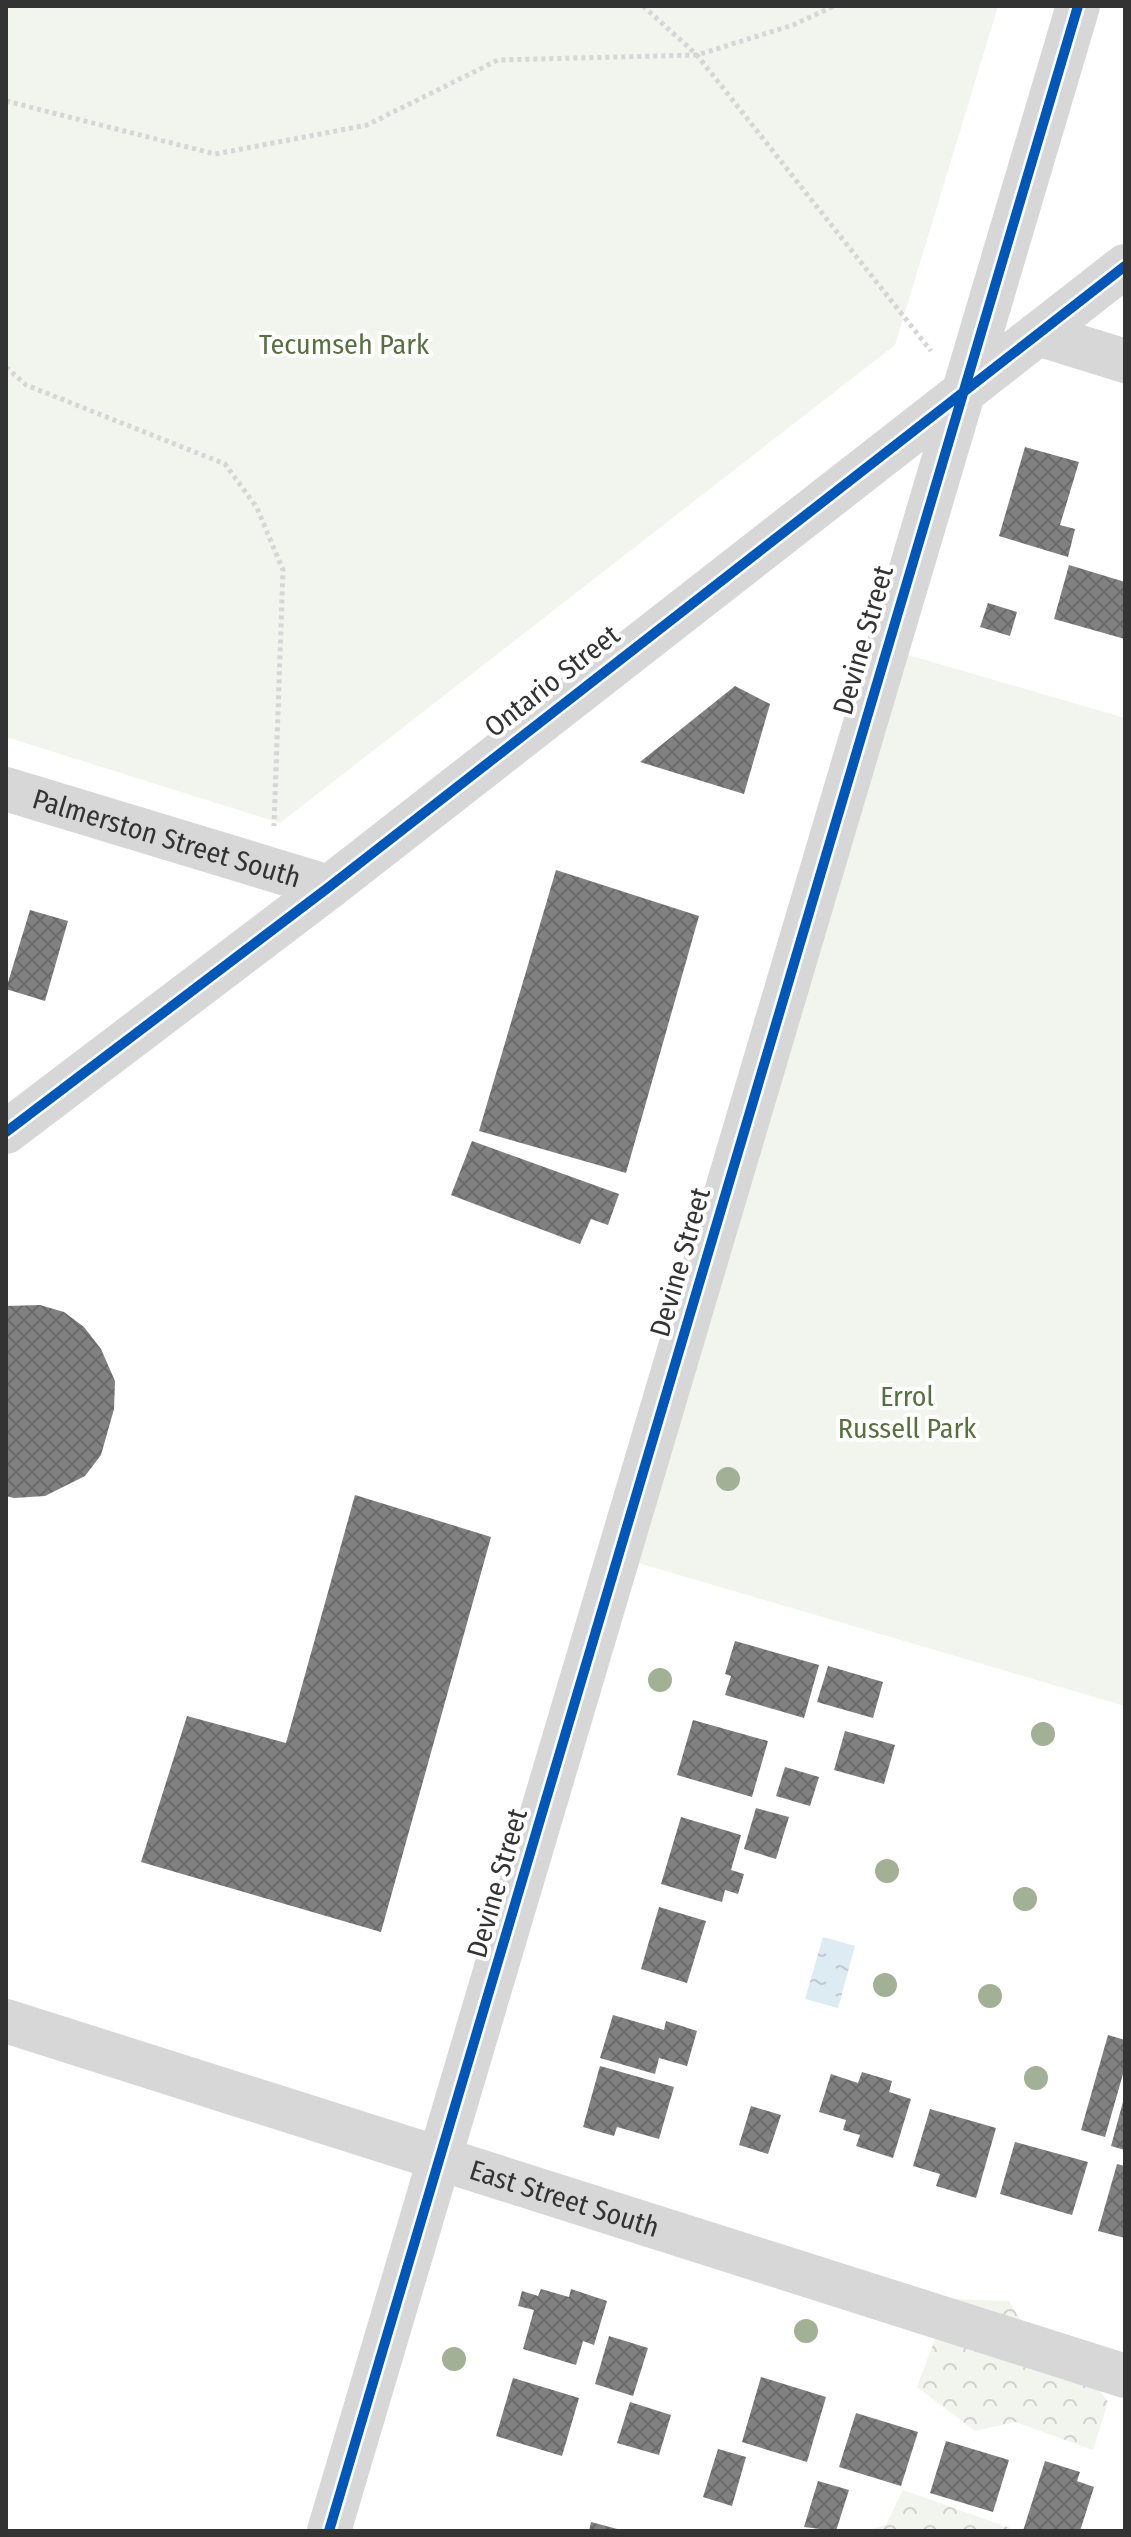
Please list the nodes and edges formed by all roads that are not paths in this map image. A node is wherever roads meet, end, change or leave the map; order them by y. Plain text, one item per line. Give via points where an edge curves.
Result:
1 (1078, 6) edge
2 (1125, 266) edge
3 (1038, 334) junction
4 (1125, 361) edge
5 (962, 390) junction
6 (6, 789) edge
7 (329, 887) junction
8 (6, 1132) edge
9 (6, 2021) edge
10 (441, 2157) junction
11 (1125, 2376) edge
12 (329, 2531) edge

1 - 5 street, Devine Street
2 - 3 street, Ontario Street
3 - 4 street
3 - 5 street, Ontario Street
5 - 7 street, Ontario Street
5 - 10 street, Devine Street
6 - 7 street, Palmerston Street South
7 - 8 street, Ontario Street
9 - 10 street, East Street South
10 - 11 street, East Street South
10 - 12 street, Devine Street

